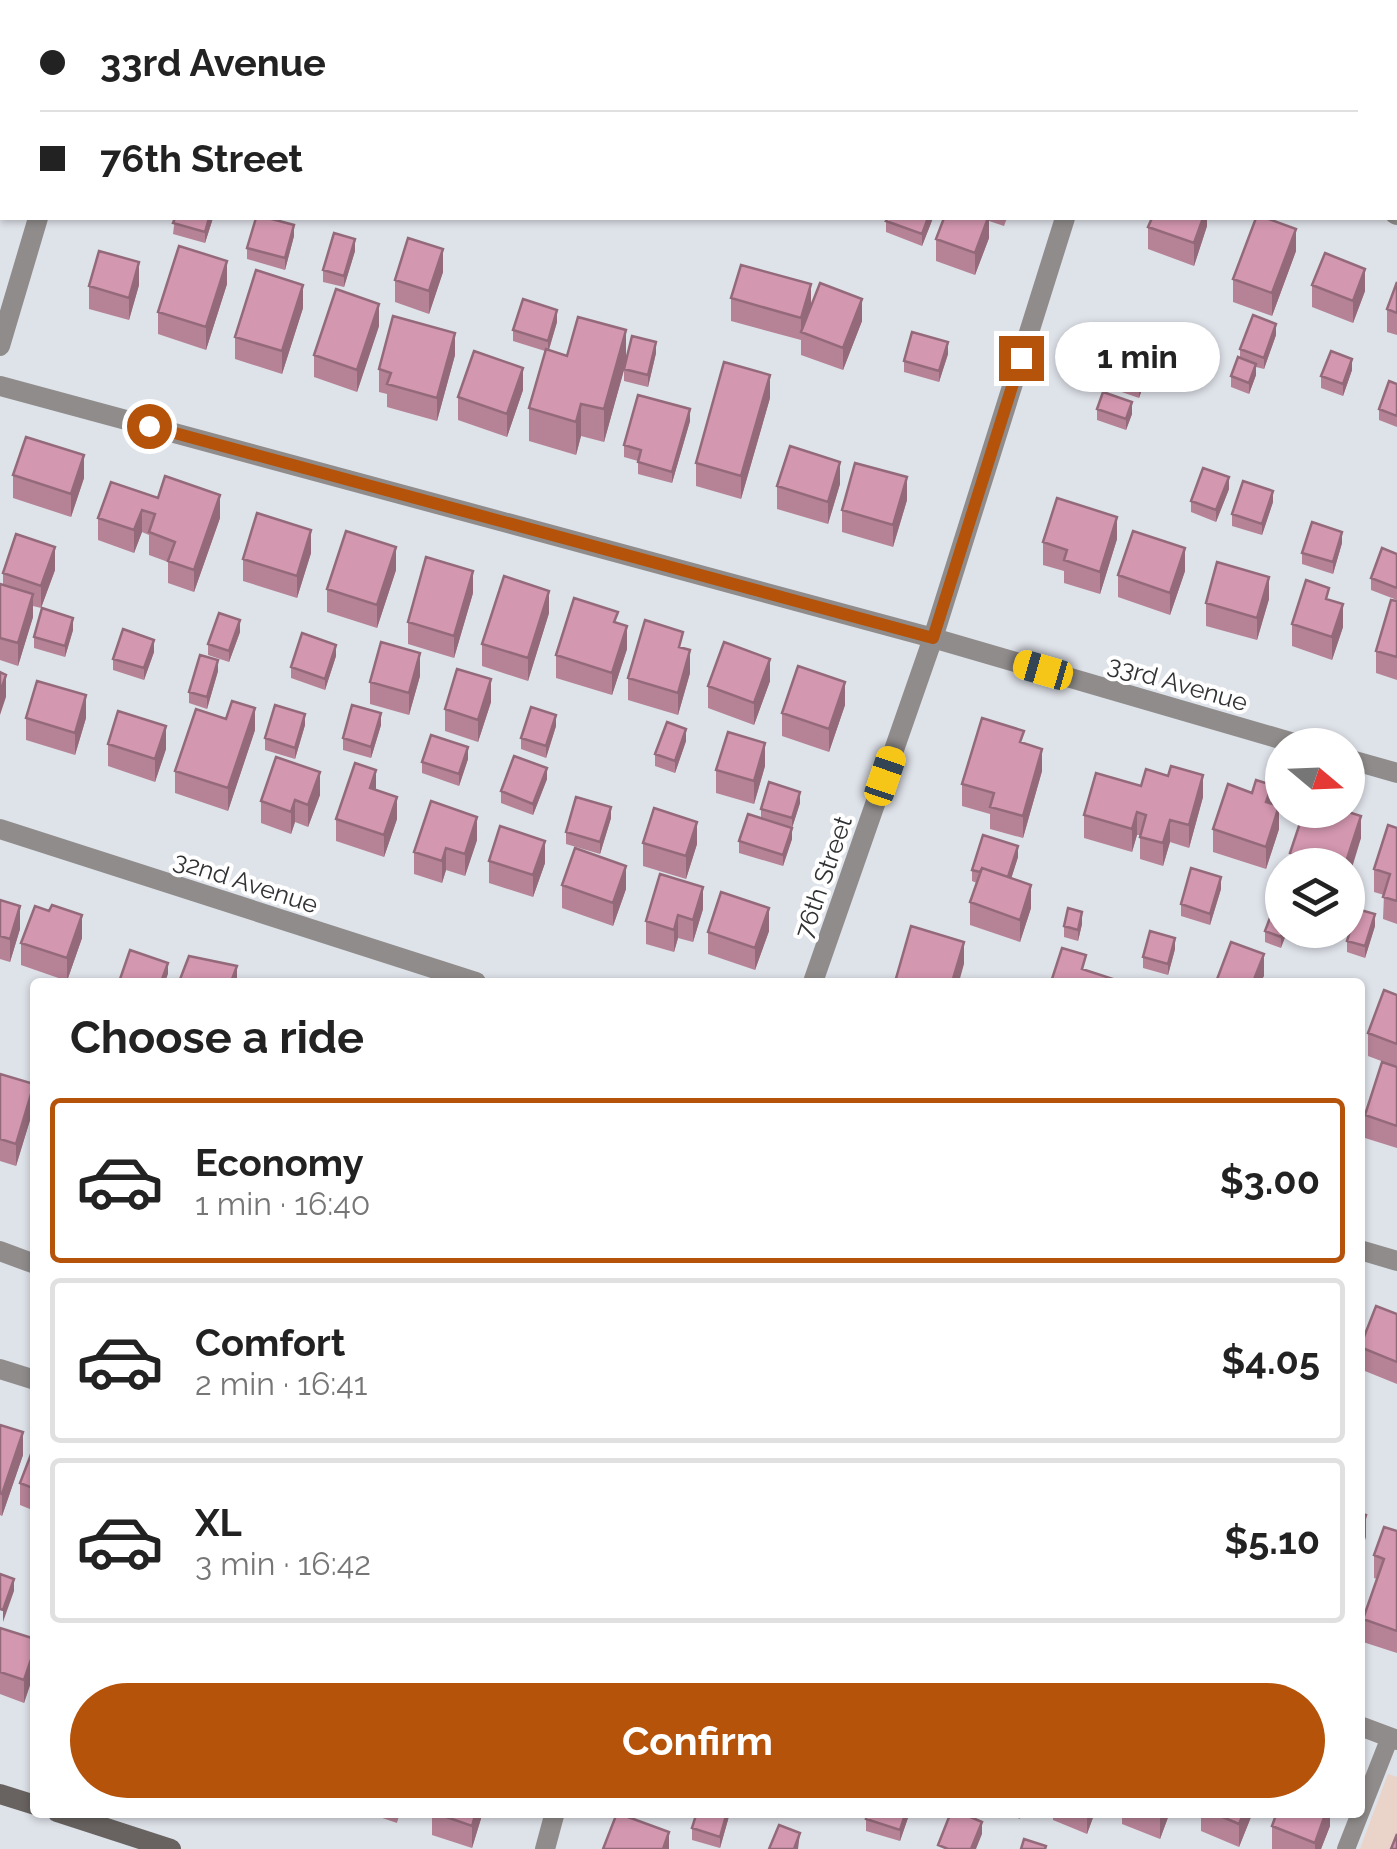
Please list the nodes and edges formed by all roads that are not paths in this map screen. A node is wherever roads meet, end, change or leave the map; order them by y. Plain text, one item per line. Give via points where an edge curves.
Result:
1 (37, 220) edge
2 (1064, 220) edge
3 (0, 346) edge
4 (0, 386) edge
5 (933, 638) junction
6 (1265, 735) edge
7 (1365, 763) edge
8 (1397, 773) edge
9 (0, 829) edge
10 (464, 978) edge
11 (815, 978) edge
12 (1365, 1251) edge
13 (0, 1252) edge
14 (1397, 1261) edge
15 (30, 1262) edge
16 (0, 1369) edge
17 (30, 1378) edge
18 (1365, 1728) edge
19 (1394, 1738) edge
20 (0, 1794) edge
21 (30, 1803) edge
22 (1365, 1805) edge
23 (75, 1818) edge
24 (554, 1818) edge
25 (1359, 1818) edge
26 (171, 1849) edge
27 (545, 1849) edge
28 (1346, 1849) edge

1 - 3 street
2 - 5 street, 76th Street
4 - 5 street, 33rd Avenue
5 - 6 street, 33rd Avenue
5 - 11 street, 76th Street
7 - 8 street
9 - 10 street, 32nd Avenue
12 - 14 street
13 - 15 street
16 - 17 street
18 - 19 street
19 - 22 lane
20 - 21 street
23 - 26 street
24 - 27 street
25 - 28 lane

